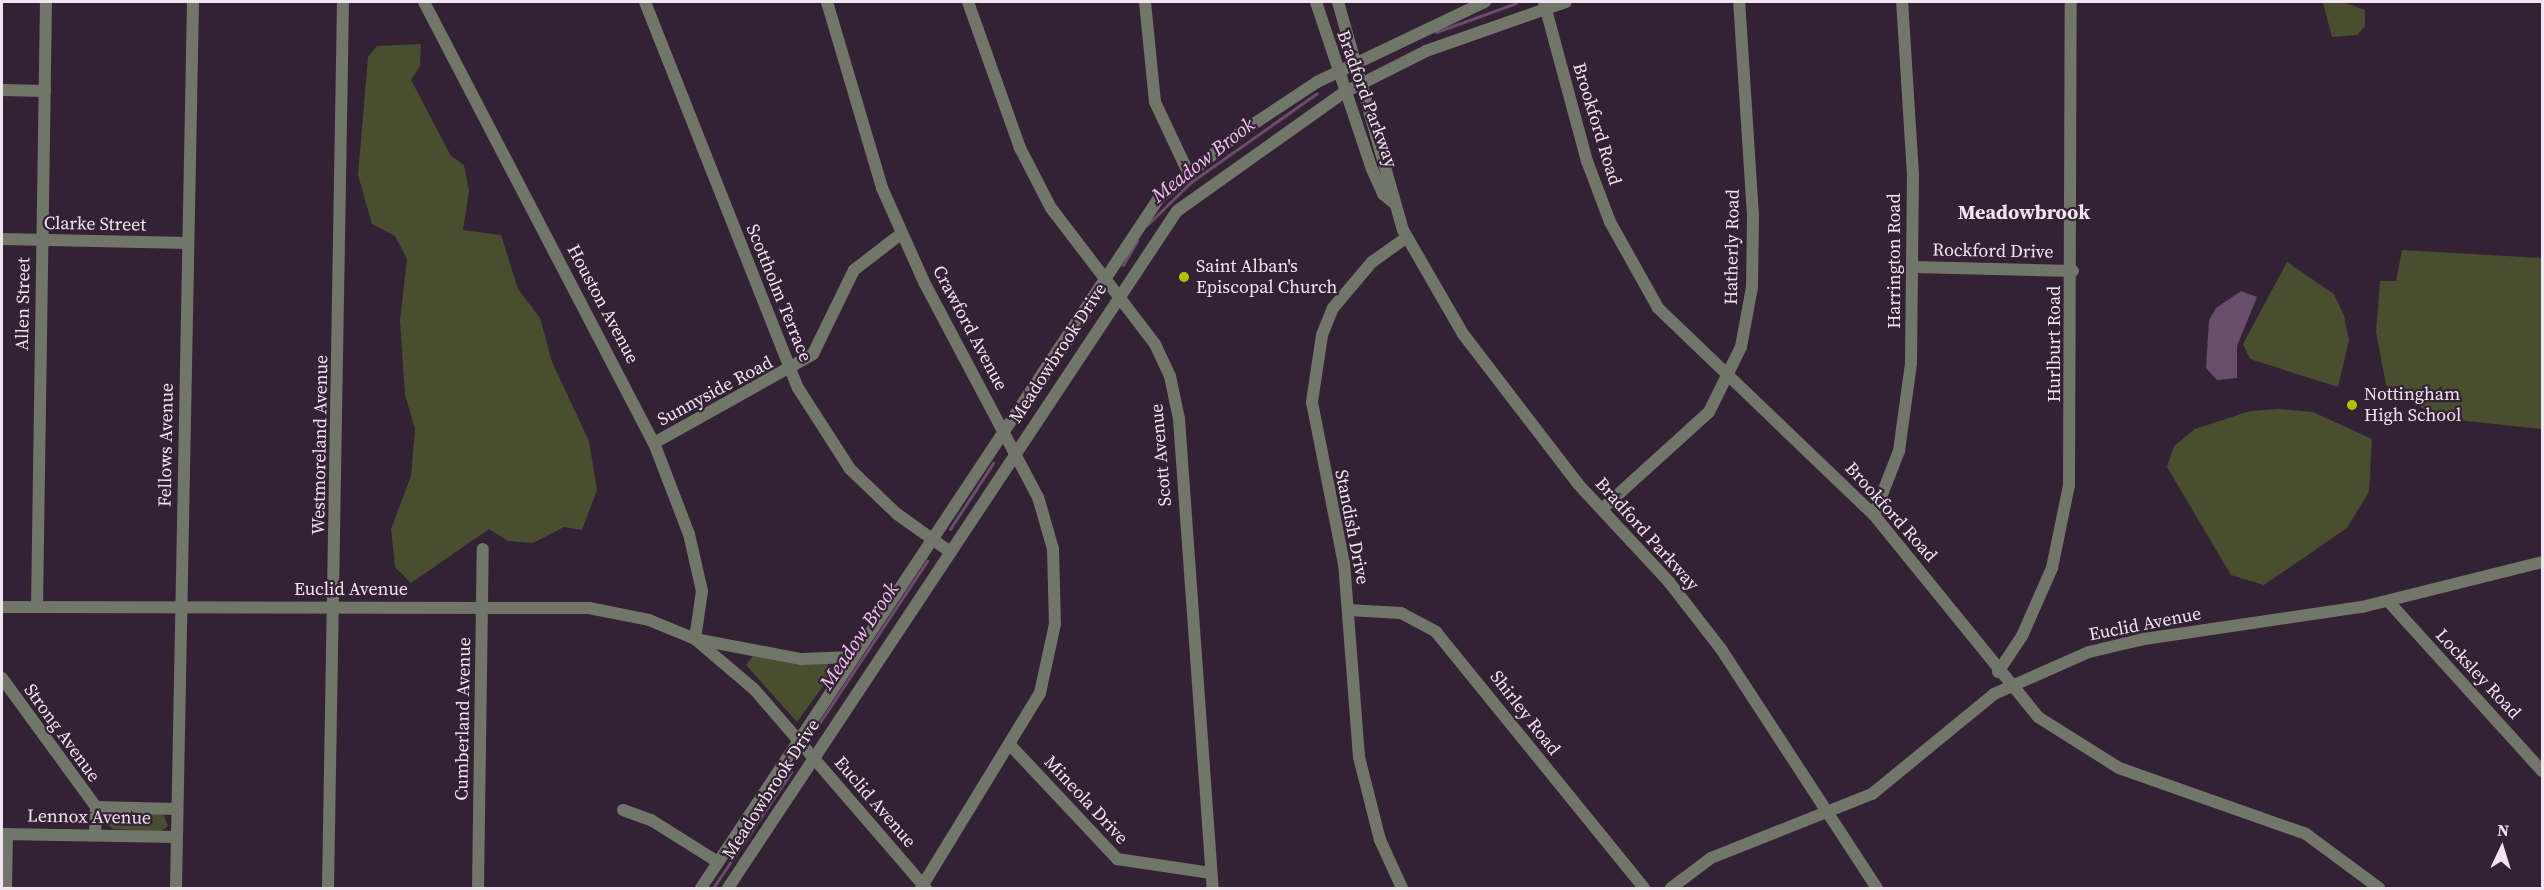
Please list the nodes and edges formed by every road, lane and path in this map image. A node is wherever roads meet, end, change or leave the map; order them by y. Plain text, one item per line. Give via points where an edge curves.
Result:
1 (46, 2) edge
2 (193, 2) edge
3 (343, 2) edge
4 (424, 2) edge
5 (645, 2) edge
6 (827, 2) edge
7 (968, 2) edge
8 (1145, 2) edge
9 (1316, 2) edge
10 (1338, 2) edge
11 (1485, 2) edge
12 (1566, 2) edge
13 (1739, 2) edge
14 (1902, 2) edge
15 (2071, 2) edge
16 (1544, 4) edge
17 (1353, 62) junction
18 (1336, 71) junction
19 (1360, 84) junction
20 (2, 89) edge
21 (45, 91) junction
22 (1343, 93) junction
23 (1188, 172) junction
24 (1394, 203) junction
25 (901, 234) junction
26 (1407, 237) junction
27 (2, 240) edge
28 (42, 241) junction
29 (188, 243) junction
30 (1913, 267) junction
31 (2073, 271) junction
32 (1103, 276) junction
33 (1118, 295) junction
34 (790, 370) junction
35 (1730, 378) junction
36 (1003, 428) junction
37 (654, 443) junction
38 (1015, 452) junction
39 (1602, 509) junction
40 (1874, 515) junction
41 (931, 538) junction
42 (483, 549) dead end
43 (949, 551) junction
44 (2542, 562) edge
45 (2388, 601) junction
46 (181, 606) junction
47 (2, 607) edge
48 (37, 607) junction
49 (334, 607) junction
50 (483, 608) junction
51 (1348, 610) junction
52 (695, 639) junction
53 (853, 657) junction
54 (1998, 672) junction
55 (2, 678) edge
56 (2009, 685) junction
57 (798, 741) junction
58 (1012, 747) junction
59 (814, 759) junction
60 (2542, 771) edge
61 (96, 807) junction
62 (177, 809) junction
63 (623, 810) dead end
64 (1831, 814) junction
65 (4, 834) edge
66 (95, 834) junction
67 (177, 837) junction
68 (718, 862) junction
69 (1211, 873) junction
70 (924, 887) edge
71 (6, 888) edge
72 (176, 888) edge
73 (328, 888) edge
74 (478, 888) edge
75 (700, 888) edge
76 (728, 888) edge
77 (1212, 888) edge
78 (1402, 888) edge
79 (1644, 888) edge
80 (1671, 888) edge
81 (1877, 888) edge
82 (2379, 888) edge

1 - 21 street, Allen Street
2 - 29 street, Fellows Avenue
3 - 49 street, Westmoreland Avenue
4 - 37 street, Houston Avenue
5 - 34 street, Scottholm Terrace
6 - 25 street, Crawford Avenue via 866,139
7 - 32 street, Scott Avenue via 1020,148 1051,208
8 - 23 street via 1155,102
9 - 18 street, Bradford Parkway
10 - 17 street, Bradford Parkway
11 - 17 street, Meadowbrook Drive
12 - 16 street, Meadowbrook Drive
13 - 35 street, Hatherly Road via 1749,116 1752,287
14 - 30 street, Harrington Road
15 - 31 street, Hurlburt Road
16 - 19 street, Meadowbrook Drive via 1426,51
16 - 35 street, Brookford Road via 1587,161 1634,271 1658,308
17 - 18 street, Meadowbrook Drive
17 - 19 street, Bradford Parkway
18 - 22 street, Bradford Parkway
18 - 23 street, Meadowbrook Drive
19 - 22 street, Meadowbrook Drive
19 - 24 street, Bradford Parkway via 1396,190
20 - 21 street
21 - 28 street, Allen Street
22 - 24 street, Bradford Parkway via 1383,194
22 - 33 street, Meadowbrook Drive via 1177,211
23 - 32 street, Meadowbrook Drive via 1159,198
24 - 26 street, Bradford Parkway
25 - 34 street, Sunnyside Road via 861,261 825,338
25 - 36 street, Crawford Avenue
26 - 39 street, Bradford Parkway via 1497,386
26 - 51 street, Standish Drive via 1372,262 1341,295 1322,334 1314,379 1318,443
27 - 28 street, Clarke Street
28 - 29 street, Clarke Street
28 - 48 street, Allen Street
29 - 46 street, Fellows Avenue
30 - 31 street, Rockford Drive
30 - 40 street, Harrington Road via 1903,430
31 - 54 street, Hurlburt Road via 2071,446 2062,532 2022,636
32 - 33 street, Scott Avenue
32 - 36 street, Meadowbrook Drive
33 - 38 street, Meadowbrook Drive
33 - 69 street, Scott Avenue via 1155,344 1177,405
34 - 37 street, Sunnyside Road
34 - 41 street, Scottholm Terrace via 820,428 850,469
35 - 39 street, Hatherly Road via 1709,412
35 - 40 street, Brookford Road
36 - 38 street, Crawford Avenue
36 - 41 street, Meadowbrook Drive
37 - 52 street, Houston Avenue via 689,534 702,591
38 - 43 street, Meadowbrook Drive
38 - 58 street, Crawford Avenue via 1050,538 1055,624 1040,693
39 - 64 street, Bradford Parkway via 1722,649
40 - 54 street, Brookford Road
41 - 43 street, Scottholm Terrace
41 - 53 street, Meadowbrook Drive
42 - 50 street, Cumberland Avenue
43 - 59 street, Meadowbrook Drive
44 - 45 street, Euclid Avenue
45 - 56 street, Euclid Avenue via 2144,639 2089,652
45 - 60 street, Locksley Road
46 - 48 street, Euclid Avenue
46 - 49 street, Euclid Avenue
46 - 62 street, Fellows Avenue
47 - 48 street, Euclid Avenue
49 - 50 street, Euclid Avenue
49 - 73 street, Westmoreland Avenue
50 - 52 street, Euclid Avenue via 609,610
50 - 74 street, Cumberland Avenue
51 - 78 street, Standish Drive via 1359,757 1377,831
51 - 79 street, Shirley Road via 1401,613 1436,632
52 - 53 street, Euclid Avenue via 801,659
52 - 57 street, Euclid Avenue via 754,689
53 - 57 street, Meadowbrook Drive
54 - 56 street, Brookford Road
55 - 61 street, Strong Avenue
56 - 64 street, Euclid Avenue via 1893,780
56 - 82 street, Brookford Road via 2038,717 2100,759 2306,834
57 - 59 street, Euclid Avenue
57 - 68 street, Meadowbrook Drive
58 - 69 street, Mineola Drive via 1117,859
58 - 70 street, Crawford Avenue
59 - 70 street, Euclid Avenue
59 - 76 street, Meadowbrook Drive
61 - 62 street, Strong Avenue
61 - 66 street, Strong Avenue
62 - 67 street, Fellows Avenue
63 - 68 street via 651,820
64 - 80 street, Euclid Avenue via 1711,858
64 - 81 street, Bradford Parkway
65 - 66 street, Lennox Avenue
65 - 71 street
66 - 67 street, Lennox Avenue
67 - 72 street, Fellows Avenue
68 - 75 street, Meadowbrook Drive
69 - 77 street, Scott Avenue

